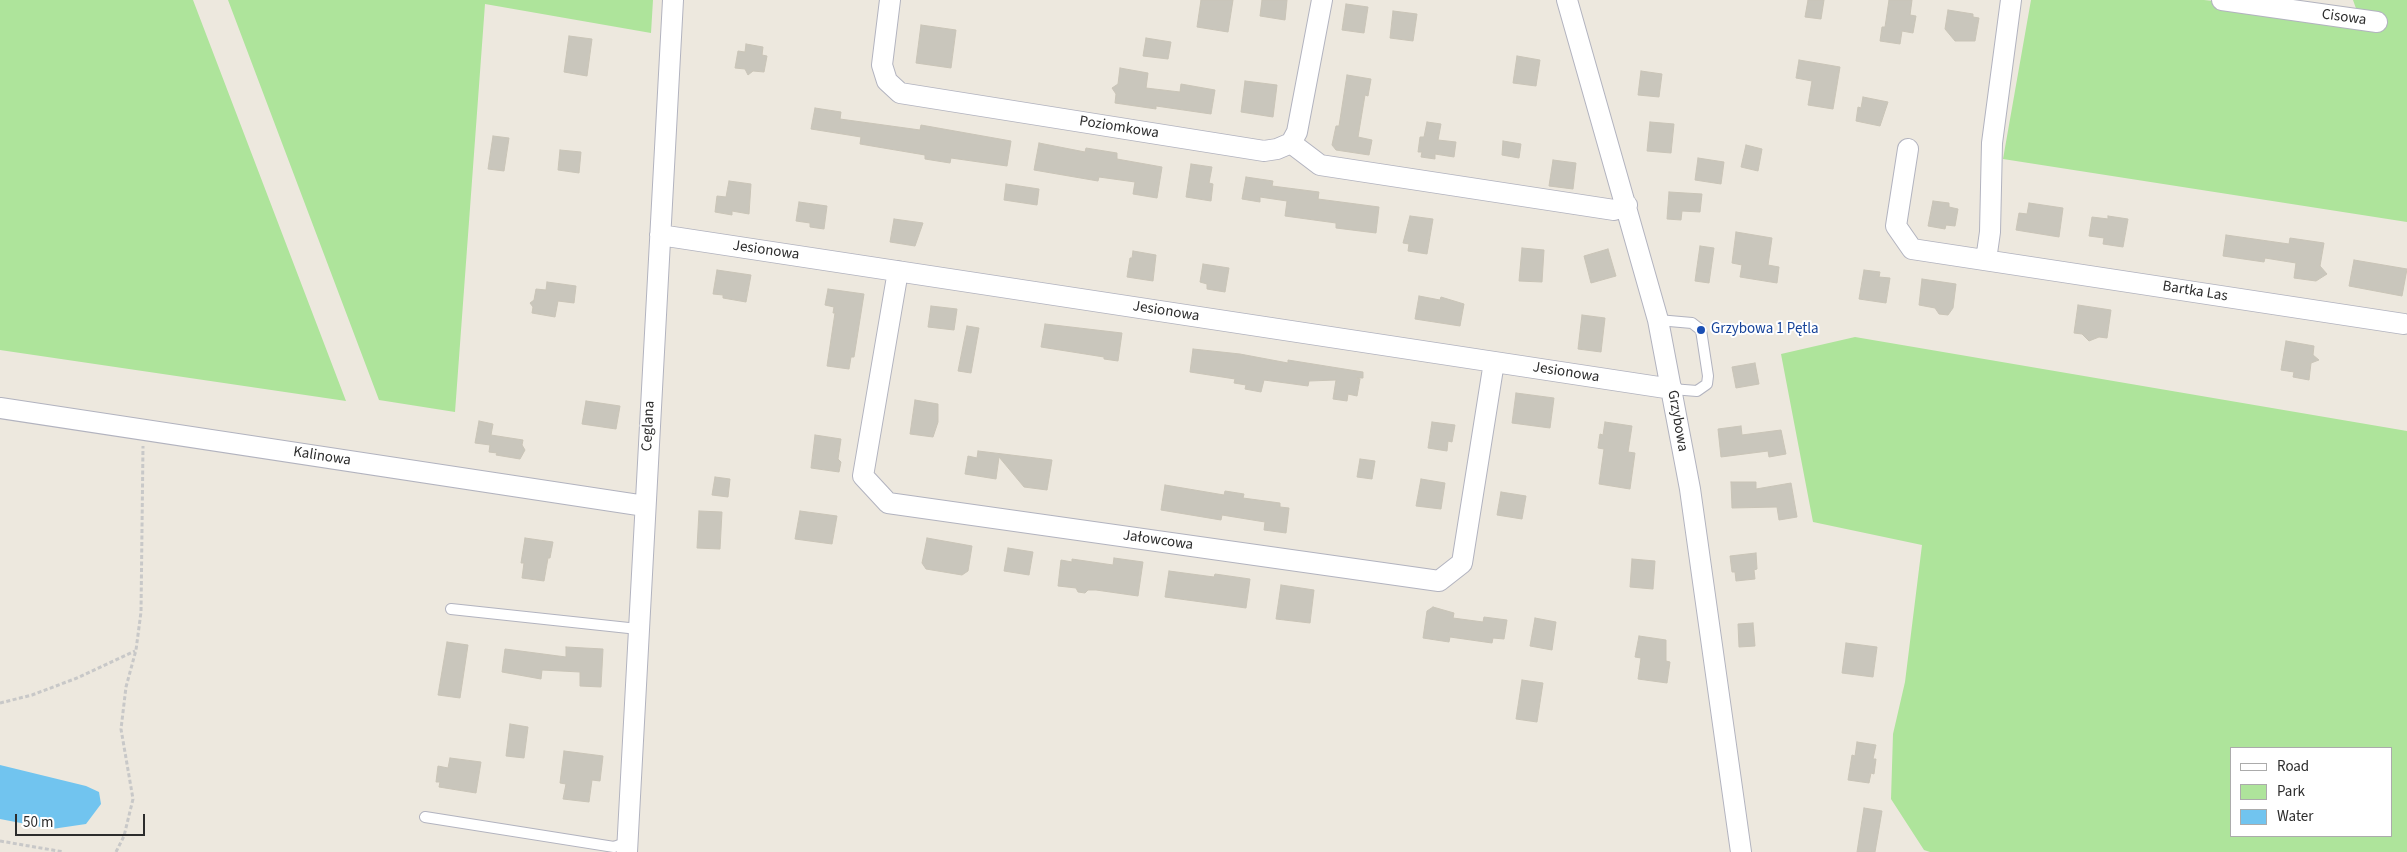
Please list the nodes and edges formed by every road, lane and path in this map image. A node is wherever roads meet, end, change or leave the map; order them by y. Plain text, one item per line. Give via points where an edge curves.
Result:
1 (673, 0) edge
2 (890, 0) edge
3 (1322, 0) edge
4 (1567, 0) edge
5 (2011, 0) edge
6 (2222, 0) edge
7 (2378, 22) dead end
8 (1291, 143) junction
9 (1908, 149) dead end
10 (1626, 205) junction
11 (660, 235) junction
12 (1986, 260) junction
13 (898, 271) junction
14 (1658, 320) junction
15 (2404, 324) dead end
16 (1494, 362) junction
17 (1672, 389) junction
18 (0, 408) edge
19 (148, 430) junction
20 (645, 506) junction
21 (451, 610) dead end
22 (638, 629) junction
23 (136, 650) junction
24 (0, 703) edge
25 (425, 817) dead end
26 (0, 841) edge
27 (627, 847) edge
28 (64, 852) edge
29 (116, 852) edge
30 (1741, 852) edge

1 - 11 street, Ceglana
2 - 8 street, Poziomkowa via 882,65 887,81 900,93 1264,151
3 - 8 street via 1302,114
4 - 10 street, Grzybowa
5 - 12 street via 1992,143 1990,232
6 - 7 street, Cisowa
8 - 10 street via 1320,165 1614,210
9 - 12 street, Bartka Las via 1896,226 1912,249
10 - 14 street, Grzybowa
11 - 13 street, Jesionowa
11 - 20 street, Ceglana
12 - 15 street, Bartka Las
13 - 16 street, Jesionowa
13 - 16 street, Jałowcowa via 863,476 888,503 1439,581 1462,563
14 - 17 street, Grzybowa
14 - 17 lane via 1692,323 1701,330 1707,384 1697,391
16 - 17 street, Jesionowa
17 - 30 street, Grzybowa
18 - 19 street, Kalinowa
19 - 20 street, Kalinowa
19 - 23 path via 143,443 141,612
20 - 22 street, Ceglana
21 - 22 lane
22 - 27 street, Ceglana
23 - 24 path via 77,678
23 - 29 path via 126,687 121,729 133,799 124,836
25 - 27 lane
26 - 28 path

